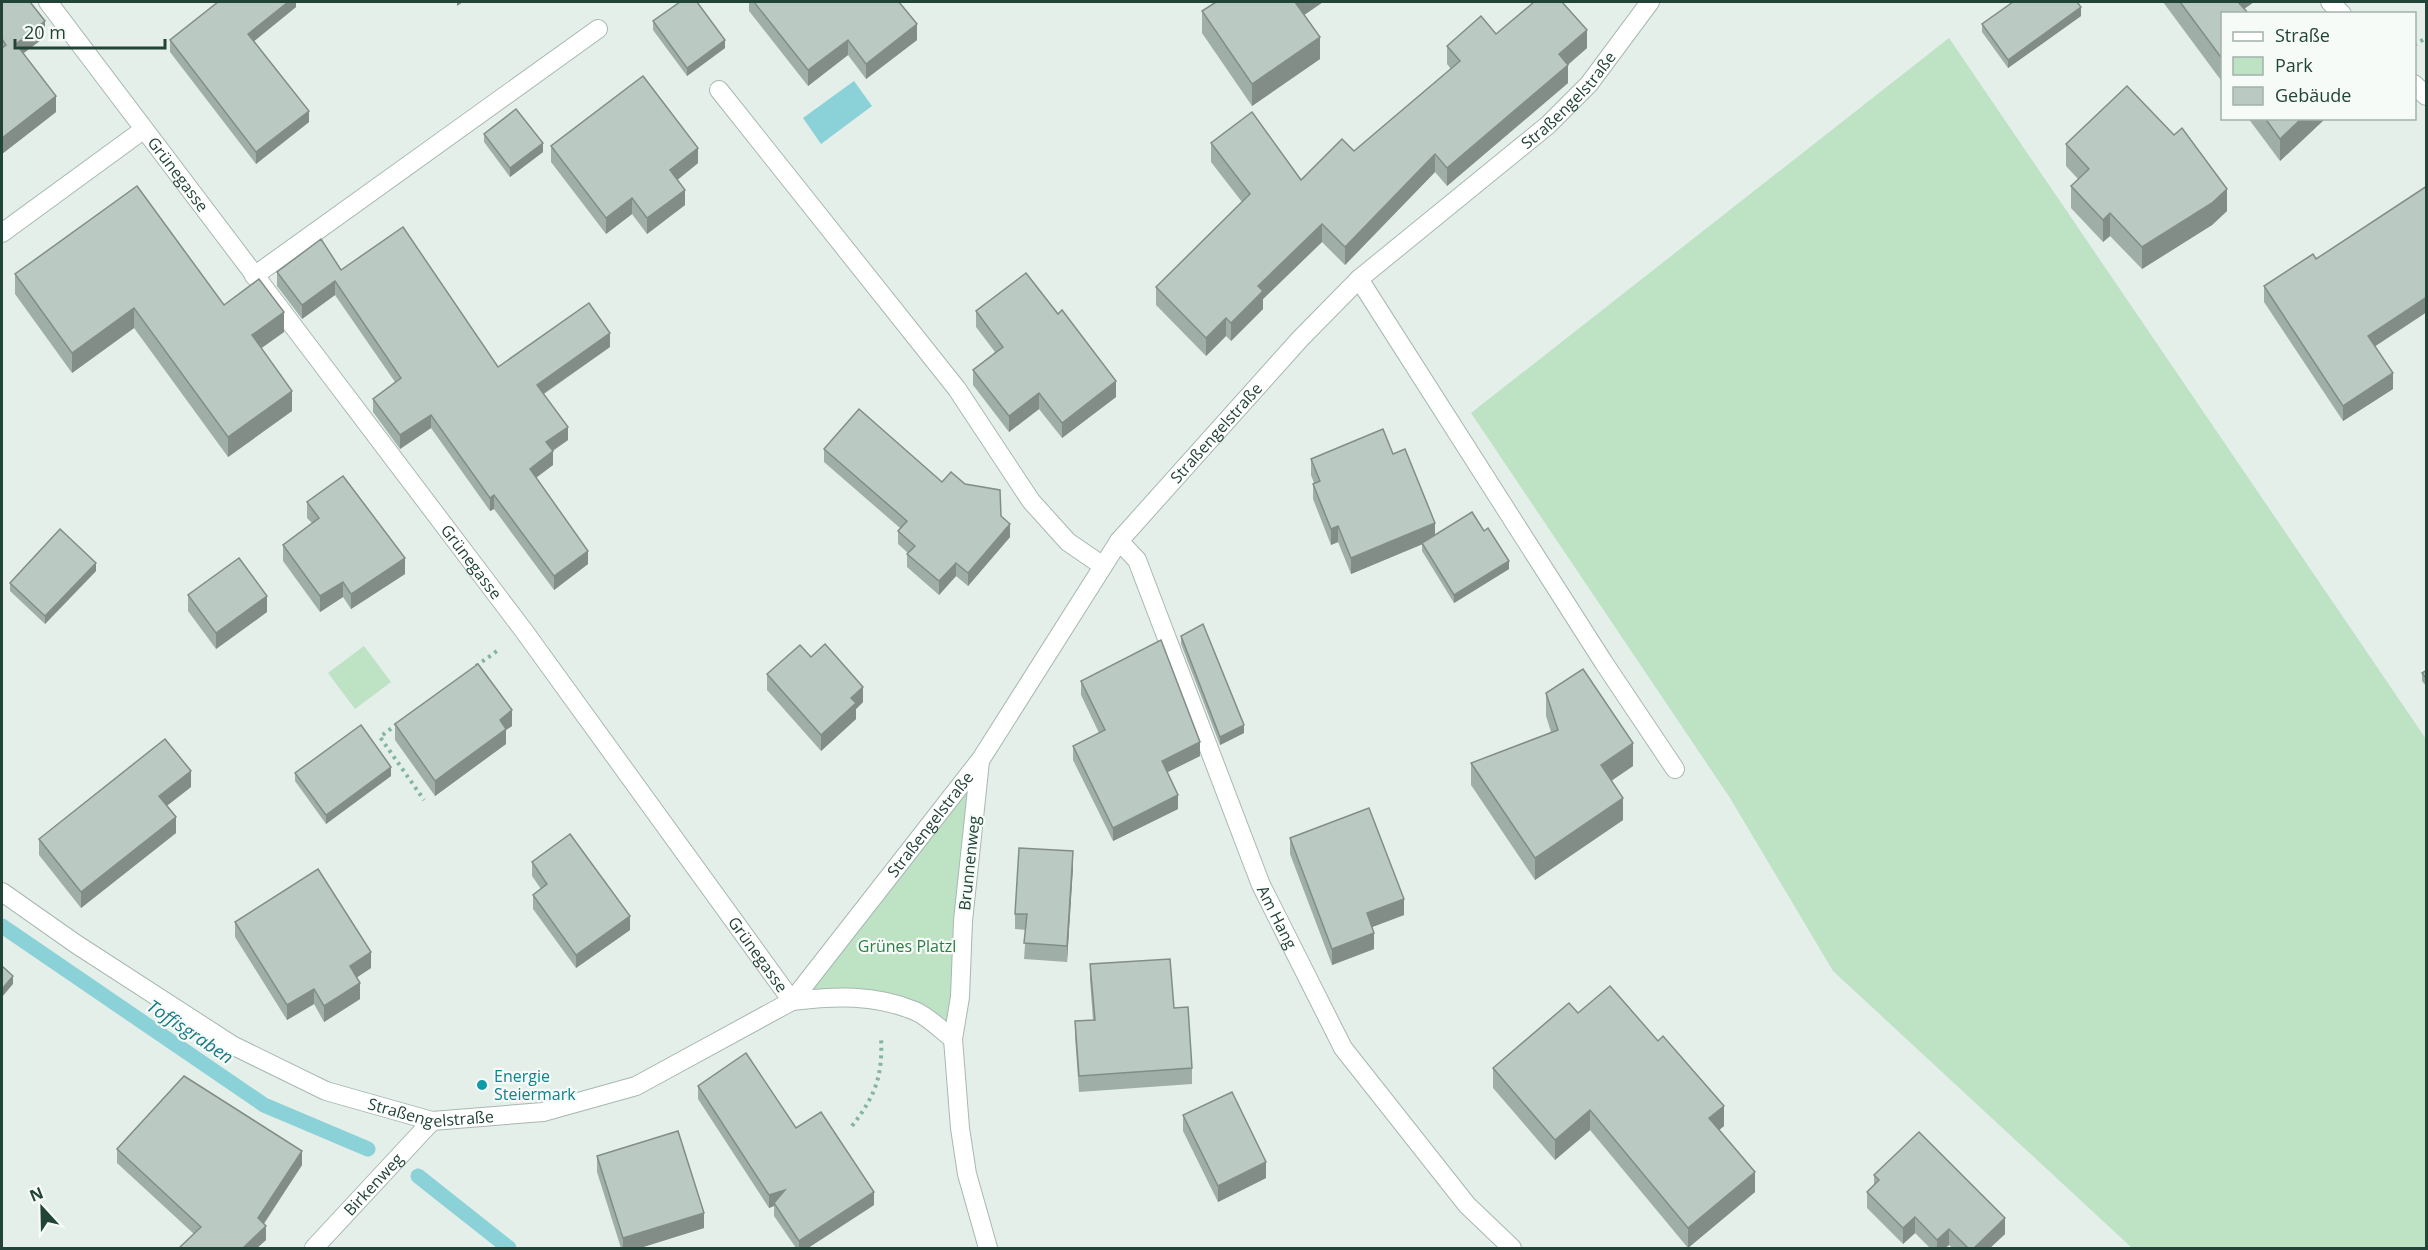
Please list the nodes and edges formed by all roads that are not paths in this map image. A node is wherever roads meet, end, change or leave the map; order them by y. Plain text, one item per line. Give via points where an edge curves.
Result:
1 (48, 2) edge
2 (1650, 2) edge
3 (598, 29) dead end
4 (2416, 85) edge
5 (719, 90) dead end
6 (2427, 96) edge
7 (143, 130) junction
8 (2, 233) edge
9 (254, 276) junction
10 (1359, 279) junction
11 (1119, 541) junction
12 (1104, 566) junction
13 (981, 759) junction
14 (1675, 769) dead end
15 (2, 892) edge
16 (792, 1001) junction
17 (953, 1039) junction
18 (432, 1121) junction
19 (314, 1248) edge
20 (988, 1248) edge
21 (1512, 1248) edge

1 - 7 street, Grünegasse
2 - 10 street, Straßengelstraße via 1589,84 1548,125
3 - 9 street
4 - 6 street
5 - 12 street via 957,389 1031,501 1068,542
7 - 8 street, Grünegasse
7 - 9 street, Grünegasse
9 - 16 street, Grünegasse via 524,631
10 - 11 street, Straßengelstraße
10 - 14 street
11 - 12 street, Straßengelstraße
11 - 21 street, Am Hang via 1137,560 1261,885 1342,1048 1467,1205
12 - 13 street, Straßengelstraße
13 - 16 street, Straßengelstraße
13 - 17 street, Brunnenweg
15 - 18 street, Straßengelstraße via 232,1045 326,1091
16 - 17 street via 838,996 879,1000 917,1012
16 - 18 street, Straßengelstraße via 636,1086 543,1112
17 - 20 street, Brunnenweg via 967,1174
18 - 19 street, Birkenweg

